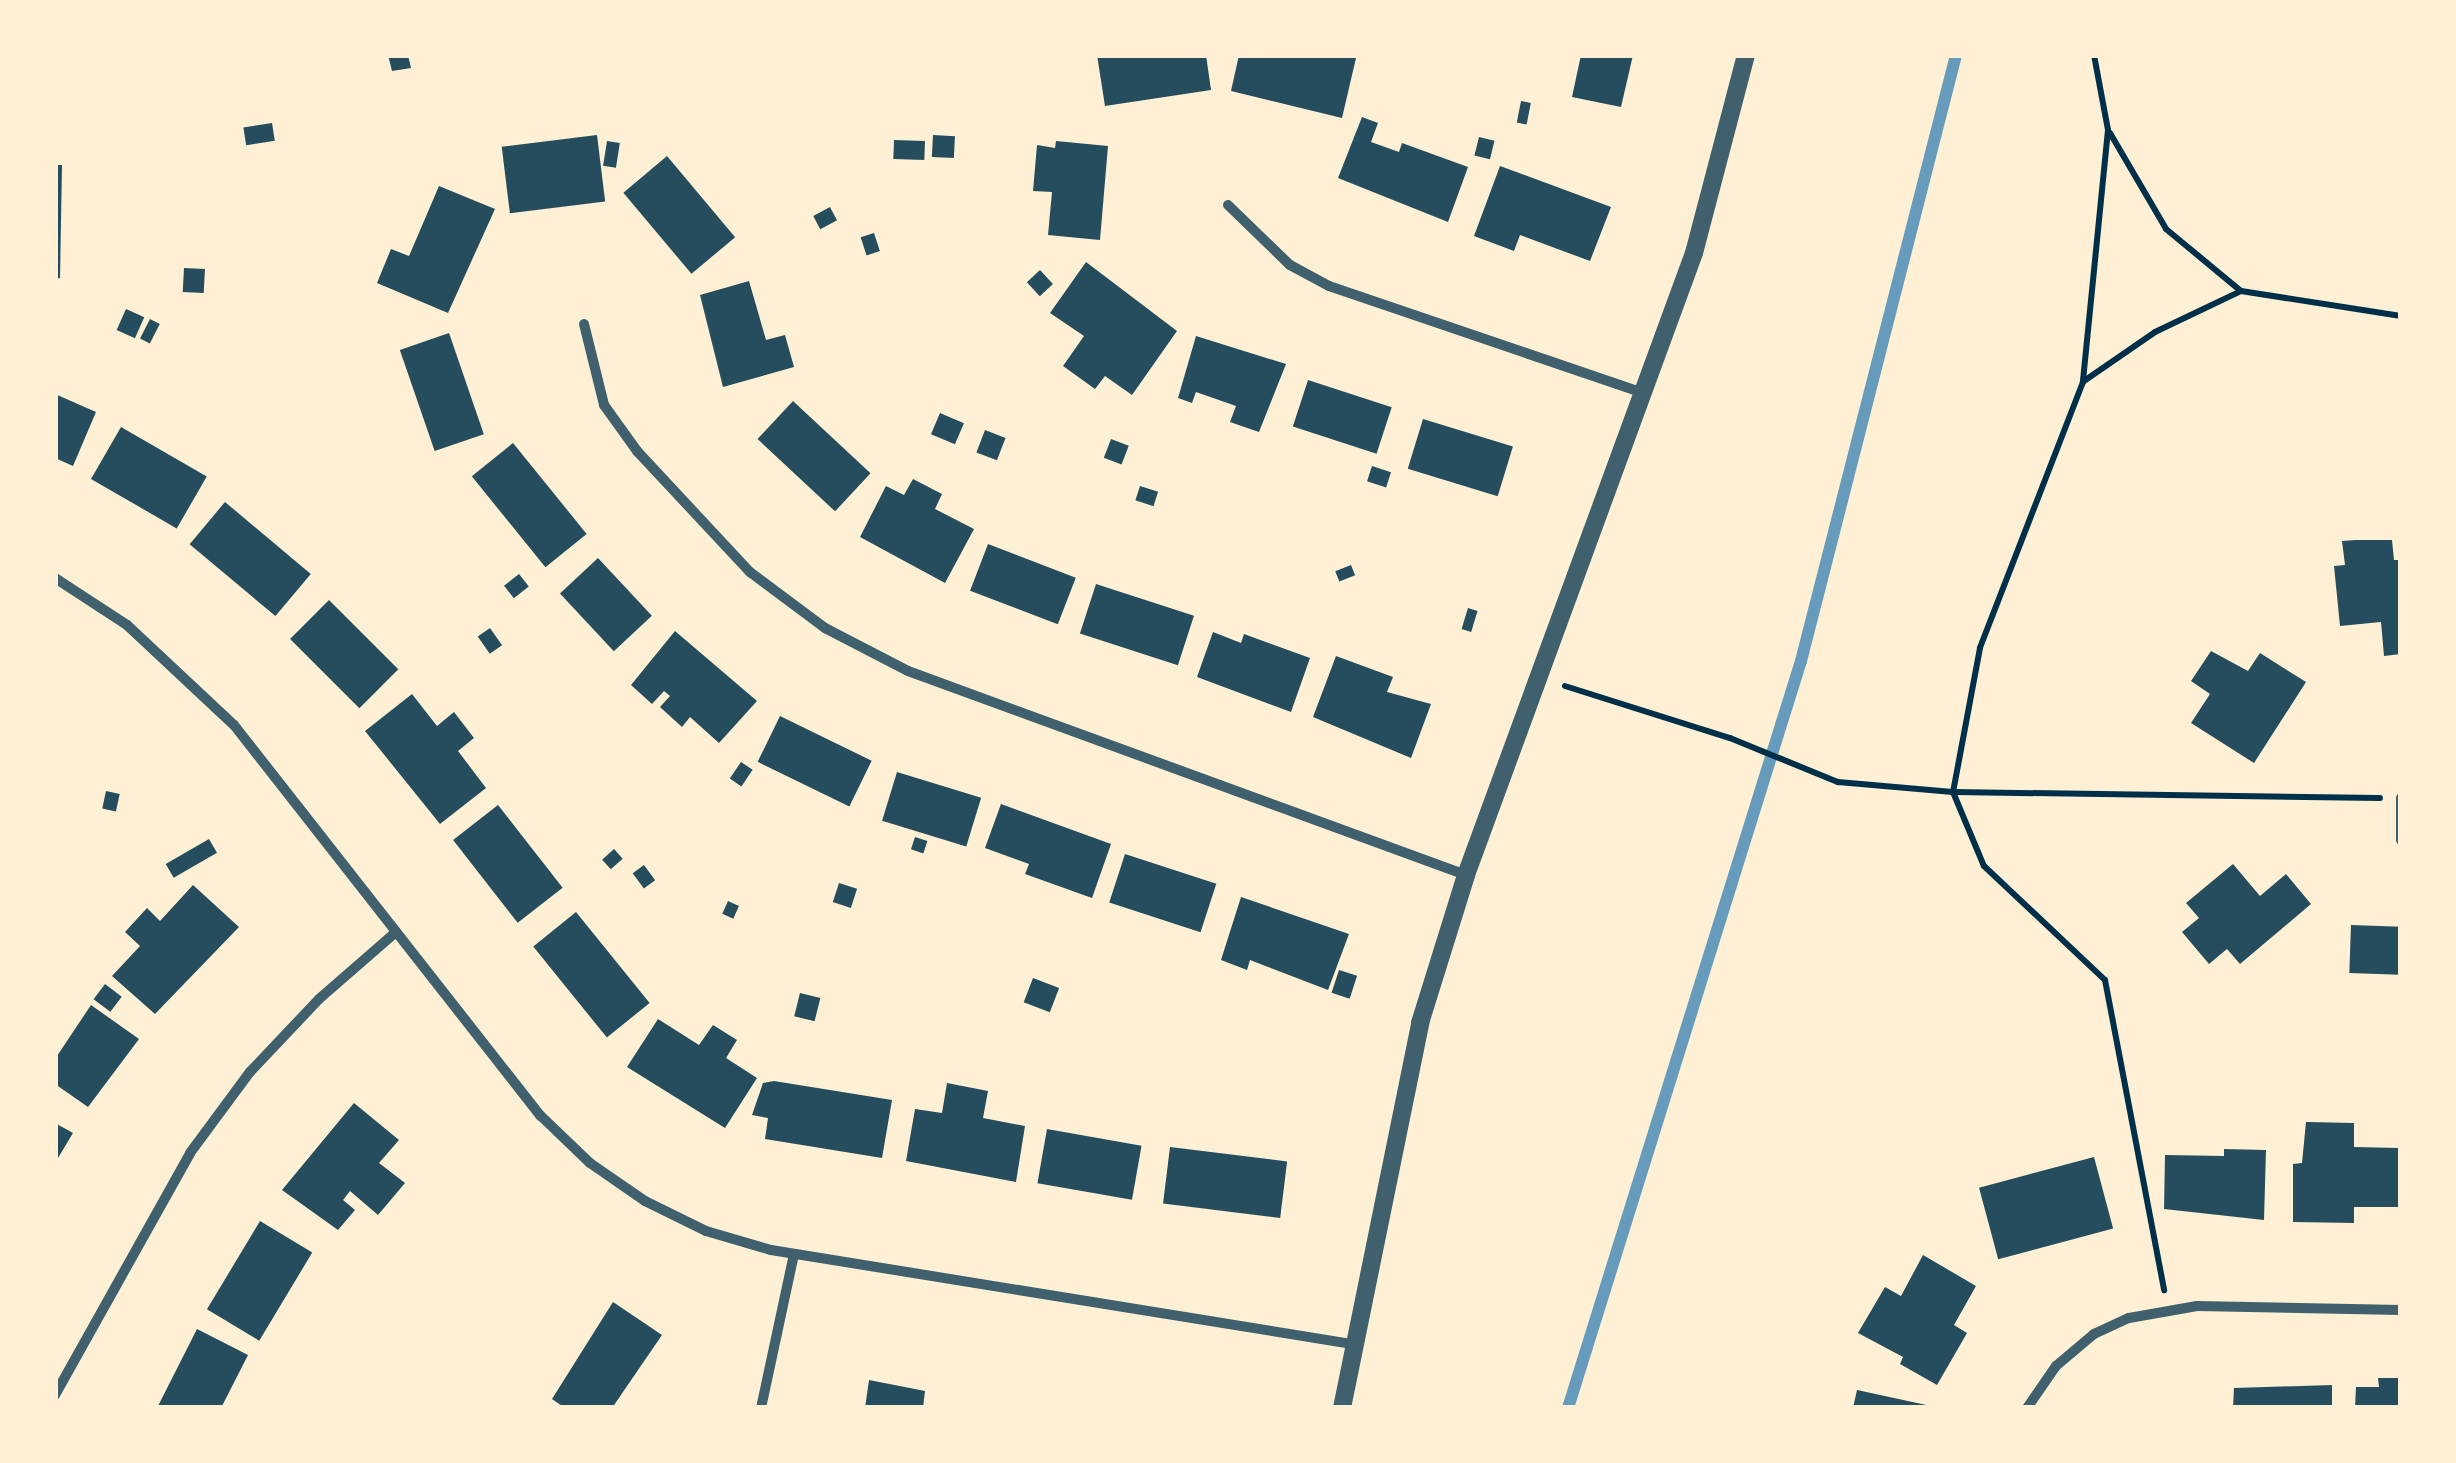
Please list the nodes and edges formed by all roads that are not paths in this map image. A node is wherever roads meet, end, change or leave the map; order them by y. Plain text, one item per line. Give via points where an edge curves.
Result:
1 (1746, 55) edge
2 (1228, 204) dead end
3 (584, 324) dead end
4 (1643, 393) junction
5 (55, 578) edge
6 (2401, 798) edge
7 (2401, 840) edge
8 (1466, 875) junction
9 (396, 932) junction
10 (794, 1254) junction
11 (2401, 1310) edge
12 (1352, 1344) junction
13 (55, 1395) edge
14 (761, 1408) edge
15 (1342, 1408) edge
16 (2027, 1408) edge

1 - 4 street via 1694,253
2 - 4 street via 1290,266 1330,286
3 - 8 street via 604,404 638,451 750,572 825,628 908,672
4 - 8 street
5 - 9 street via 183,672 234,725
6 - 7 street
8 - 12 street via 1420,1023
9 - 10 street via 540,1116 590,1163 645,1201 706,1230
9 - 13 street via 319,998 250,1072 190,1154
10 - 12 street
10 - 14 street
11 - 16 street via 2168,1308 2094,1334 2056,1366
12 - 15 street

